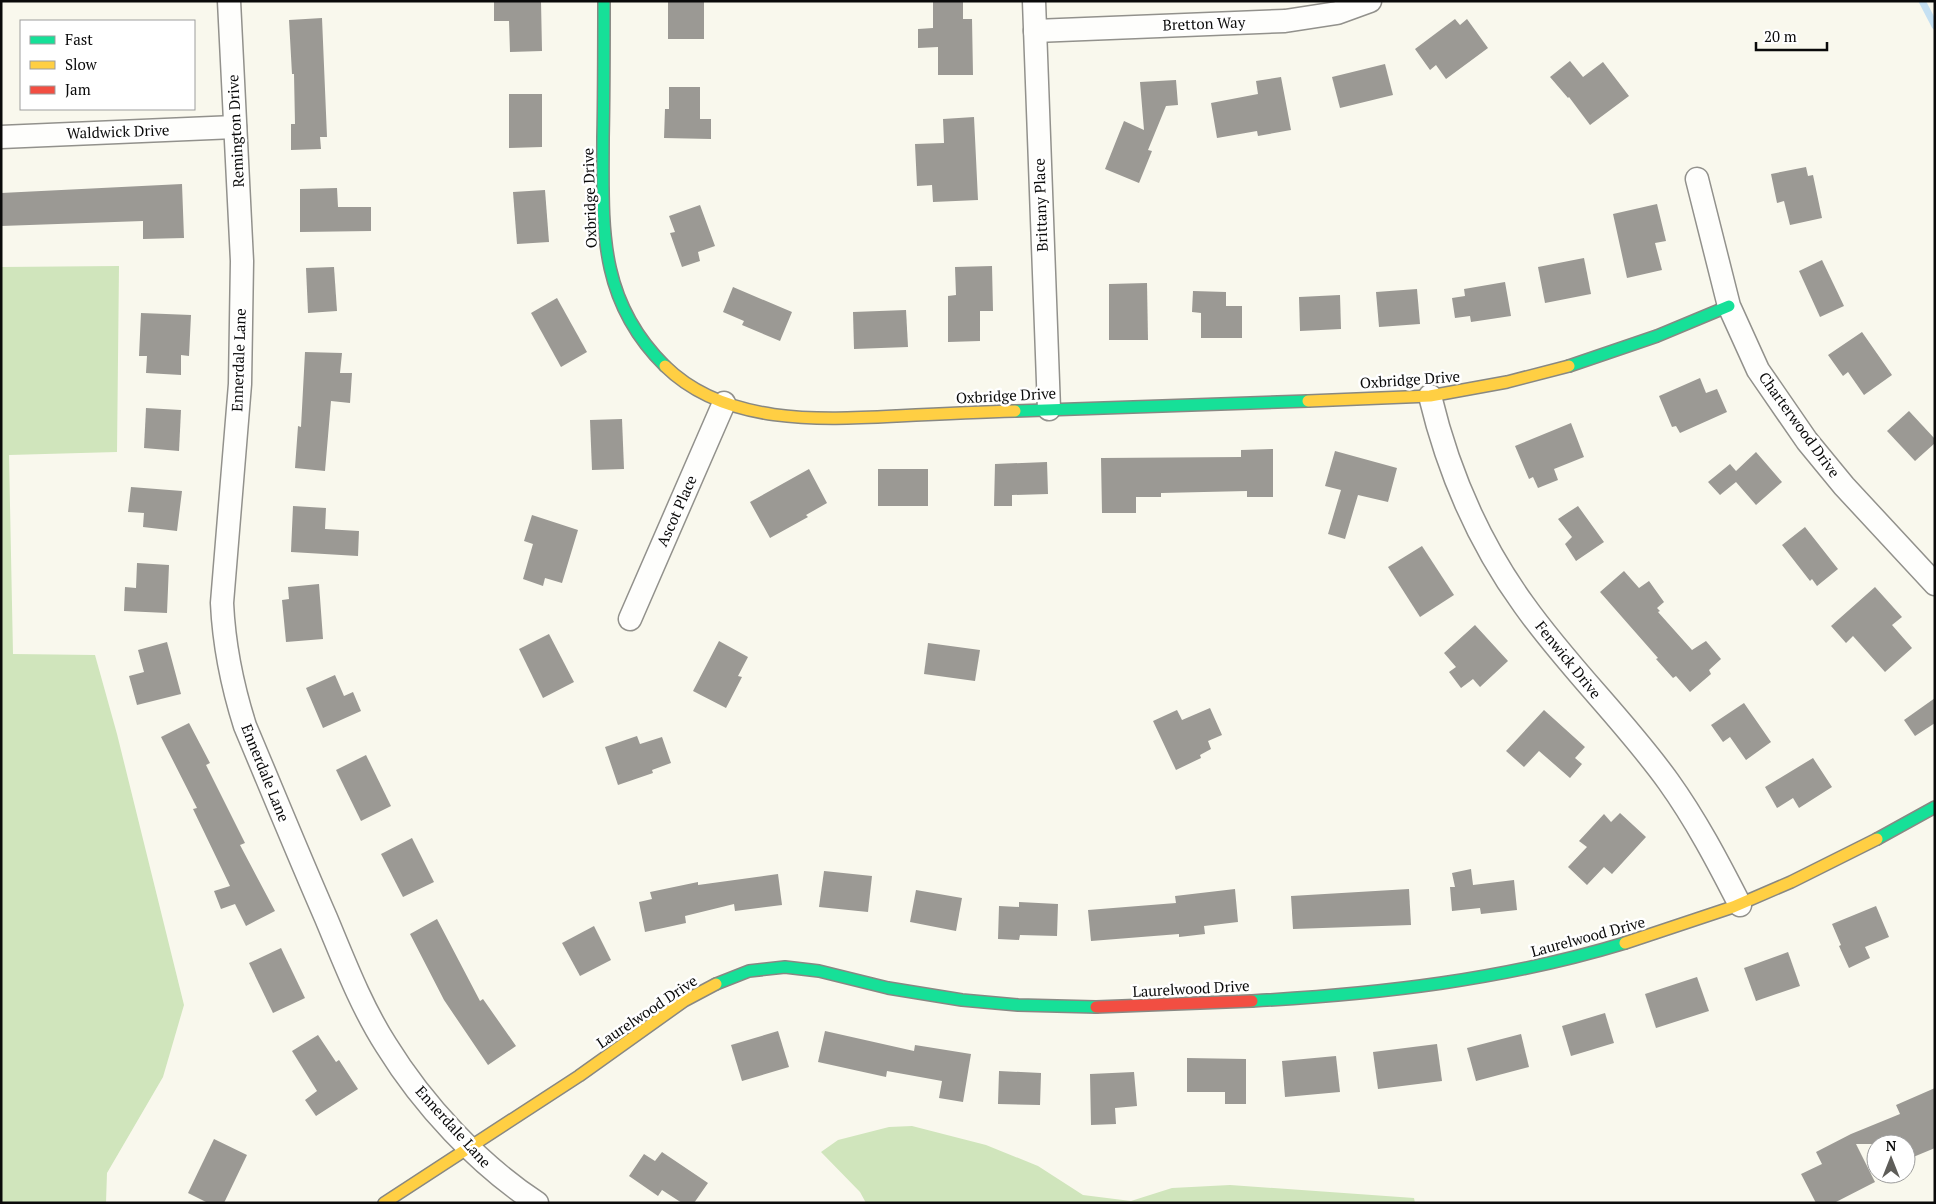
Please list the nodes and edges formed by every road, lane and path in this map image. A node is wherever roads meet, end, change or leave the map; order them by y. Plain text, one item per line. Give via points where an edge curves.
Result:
1 (229, 1) edge
2 (604, 1) edge
3 (1034, 1) edge
4 (1370, 1) edge
5 (1036, 31) junction
6 (235, 127) junction
7 (1, 137) edge
8 (1697, 179) dead end
9 (242, 262) joint
10 (1729, 306) junction
11 (1430, 396) junction
12 (724, 403) junction
13 (1049, 409) junction
14 (1935, 584) edge
15 (630, 619) dead end
16 (1935, 806) edge
17 (1740, 905) junction
18 (470, 1149) junction
19 (384, 1203) edge
20 (537, 1203) edge

1 - 6 street, Remington Drive
2 - 12 street, Oxbridge Drive via 603,203 604,236 612,278 642,341 659,360 698,391
3 - 5 street, Brittany Place
4 - 5 street, Bretton Way via 1337,13 1285,21
5 - 13 street, Brittany Place
6 - 7 street, Waldwick Drive
6 - 9 street, Remington Drive
8 - 10 street, Charterwood Drive
9 - 18 street, Ennerdale Lane via 240,384 222,603 224,642 234,692 245,726 366,1009 385,1045 410,1080
10 - 11 street, Oxbridge Drive via 1632,346 1559,369 1498,385
10 - 14 street, Charterwood Drive via 1758,370 1808,441 1844,486
11 - 13 street, Oxbridge Drive
11 - 17 street, Fenwick Drive via 1447,456 1493,560 1524,606 1667,780 1710,847
12 - 13 street, Oxbridge Drive via 804,419
12 - 15 street, Ascot Place
16 - 17 street, Laurelwood Drive via 1866,846
17 - 18 street, Laurelwood Drive via 1635,941 1534,968 1389,991 1260,1000 1092,1008 1035,1006 933,996 880,987 819,970 766,968 746,972 688,999
18 - 19 street, Laurelwood Drive
18 - 20 street, Ennerdale Lane via 513,1187

